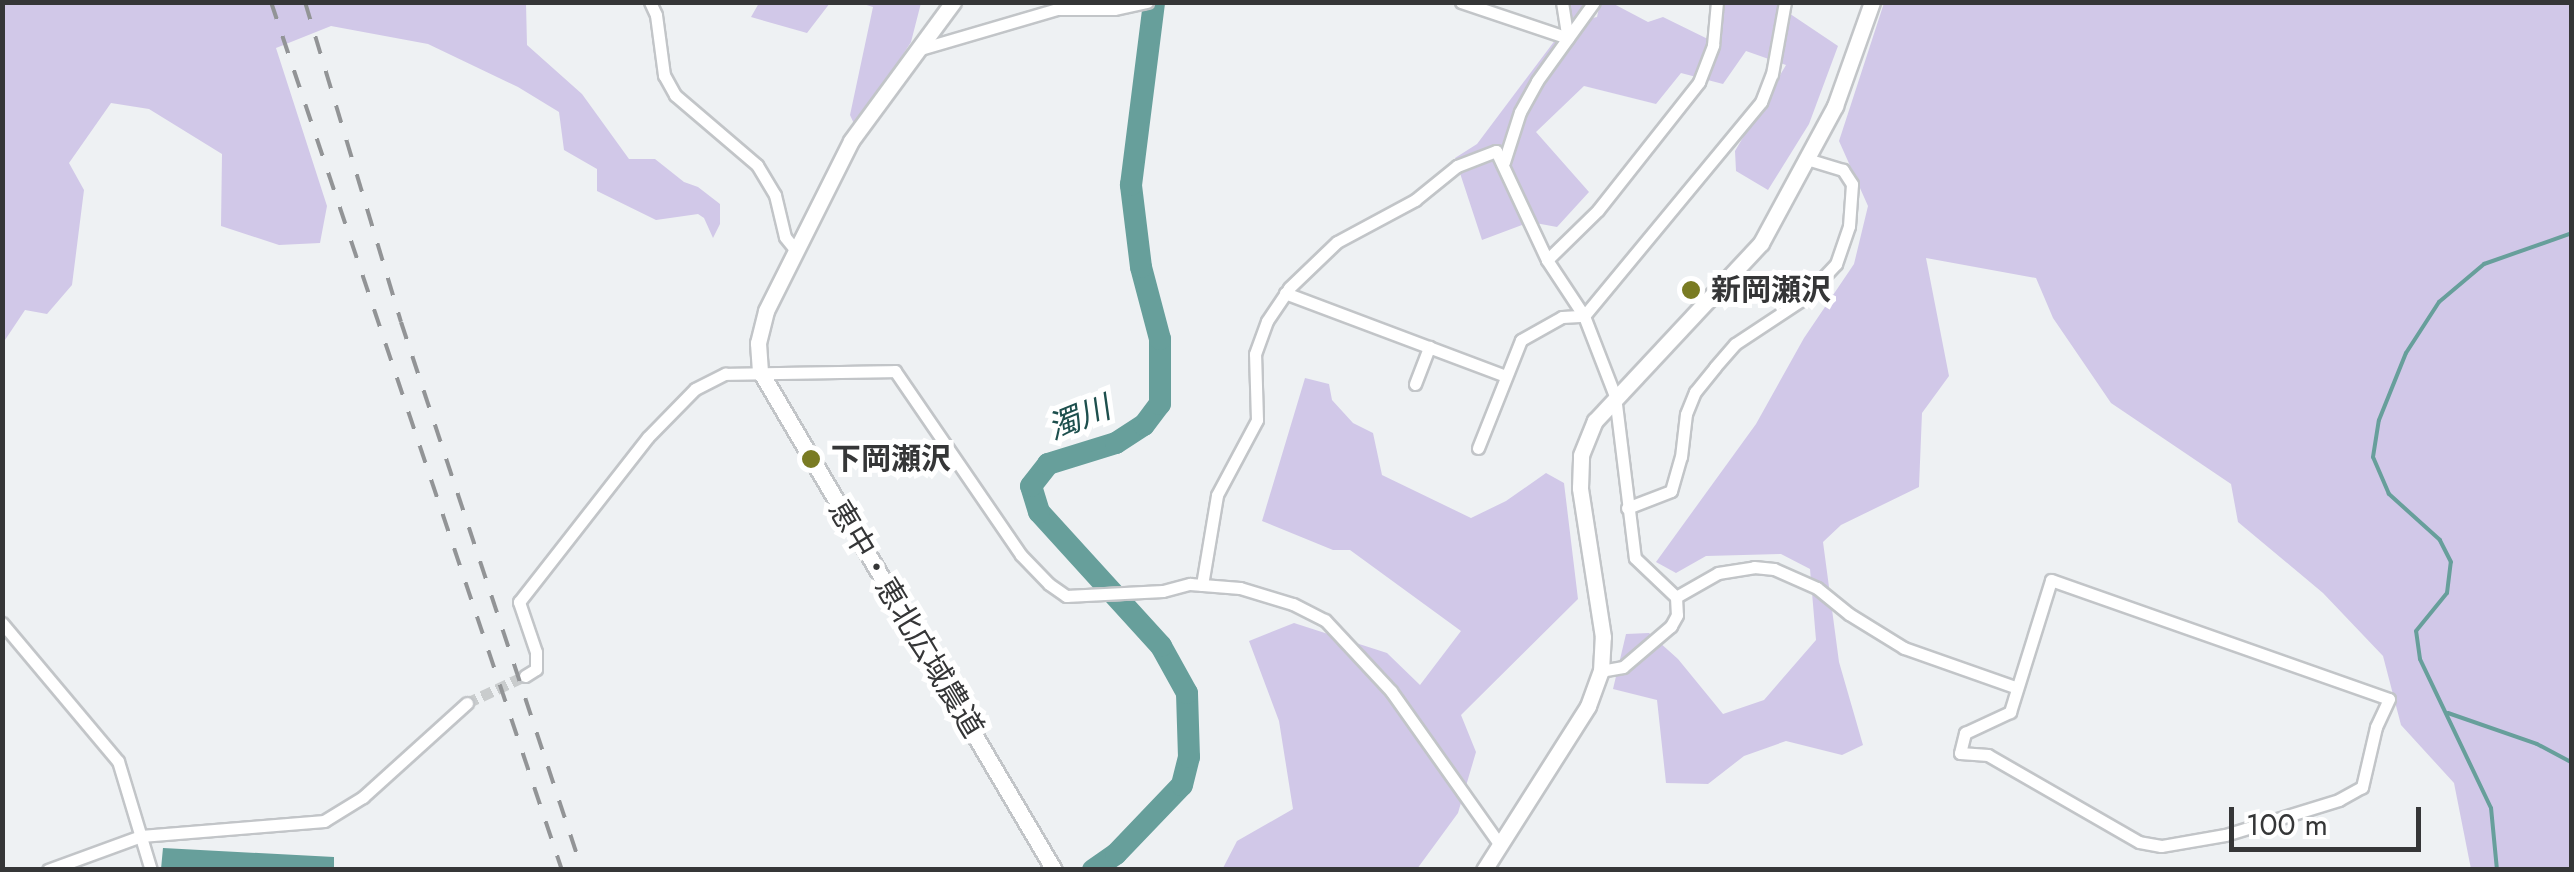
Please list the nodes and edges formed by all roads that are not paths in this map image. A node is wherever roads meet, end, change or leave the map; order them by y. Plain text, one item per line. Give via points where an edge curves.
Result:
1 (953, 2) edge
2 (1147, 2) edge
3 (1461, 2) edge
4 (1562, 2) edge
5 (1594, 2) edge
6 (1717, 2) edge
7 (1785, 2) edge
8 (1872, 2) edge
9 (654, 7) edge
10 (1568, 38) junction
11 (917, 50) junction
12 (1808, 159) junction
13 (1504, 162) junction
14 (797, 252) junction
15 (1547, 260) junction
16 (1285, 293) junction
17 (1584, 316) junction
18 (1429, 347) junction
19 (760, 371) junction
20 (1506, 376) junction
21 (1415, 384) dead end
22 (1615, 396) junction
23 (1478, 448) dead end
24 (1627, 508) junction
25 (1202, 585) junction
26 (1676, 597) junction
27 (2, 624) edge
28 (1601, 670) junction
29 (525, 676) dead end
30 (2016, 687) junction
31 (467, 703) tunnel mouth
32 (141, 836) junction
33 (1500, 845) junction
34 (1053, 869) edge
35 (48, 870) edge
36 (151, 870) edge
37 (1484, 870) edge

1 - 11 street
2 - 11 street via 1057,9
3 - 10 street
4 - 10 street
5 - 10 street
6 - 15 street via 1713,45 1699,82 1598,210
7 - 17 street via 1762,102
8 - 12 street
9 - 14 street via 664,75 675,96 757,166
10 - 13 street via 1520,112
11 - 14 street via 850,141
12 - 22 street via 1761,243
12 - 24 street via 1842,170 1852,184 1849,226 1836,264 1803,299 1735,344 1715,367 1686,414 1671,491
13 - 15 street
13 - 16 street via 1496,151 1457,166 1415,200 1336,242
14 - 19 street via 766,311
15 - 17 street
16 - 18 street
16 - 25 street via 1254,354 1257,420 1217,495
17 - 20 street via 1562,317 1521,340
17 - 22 street
18 - 20 street
18 - 21 street
19 - 25 street via 895,371 1020,555 1066,596
19 - 29 street via 724,374 695,389 595,501 519,602 536,652 536,669
19 - 34 street, 恵中・恵北広域農道
20 - 23 street
22 - 24 street
22 - 28 street via 1581,455 1603,636
24 - 26 street via 1635,558
25 - 33 street via 1294,604 1348,640
26 - 28 street via 1672,626 1623,667
26 - 30 street via 1718,573 1774,570 1817,588 1904,648
27 - 32 street via 106,741
28 - 33 street via 1588,706
30 - 30 street via 2010,712 1965,734 1960,753 1988,755 2139,842 2161,846 2225,835 2362,787 2389,699 2051,580
31 - 32 street via 363,797 324,820
32 - 35 street
32 - 36 street
33 - 37 street

